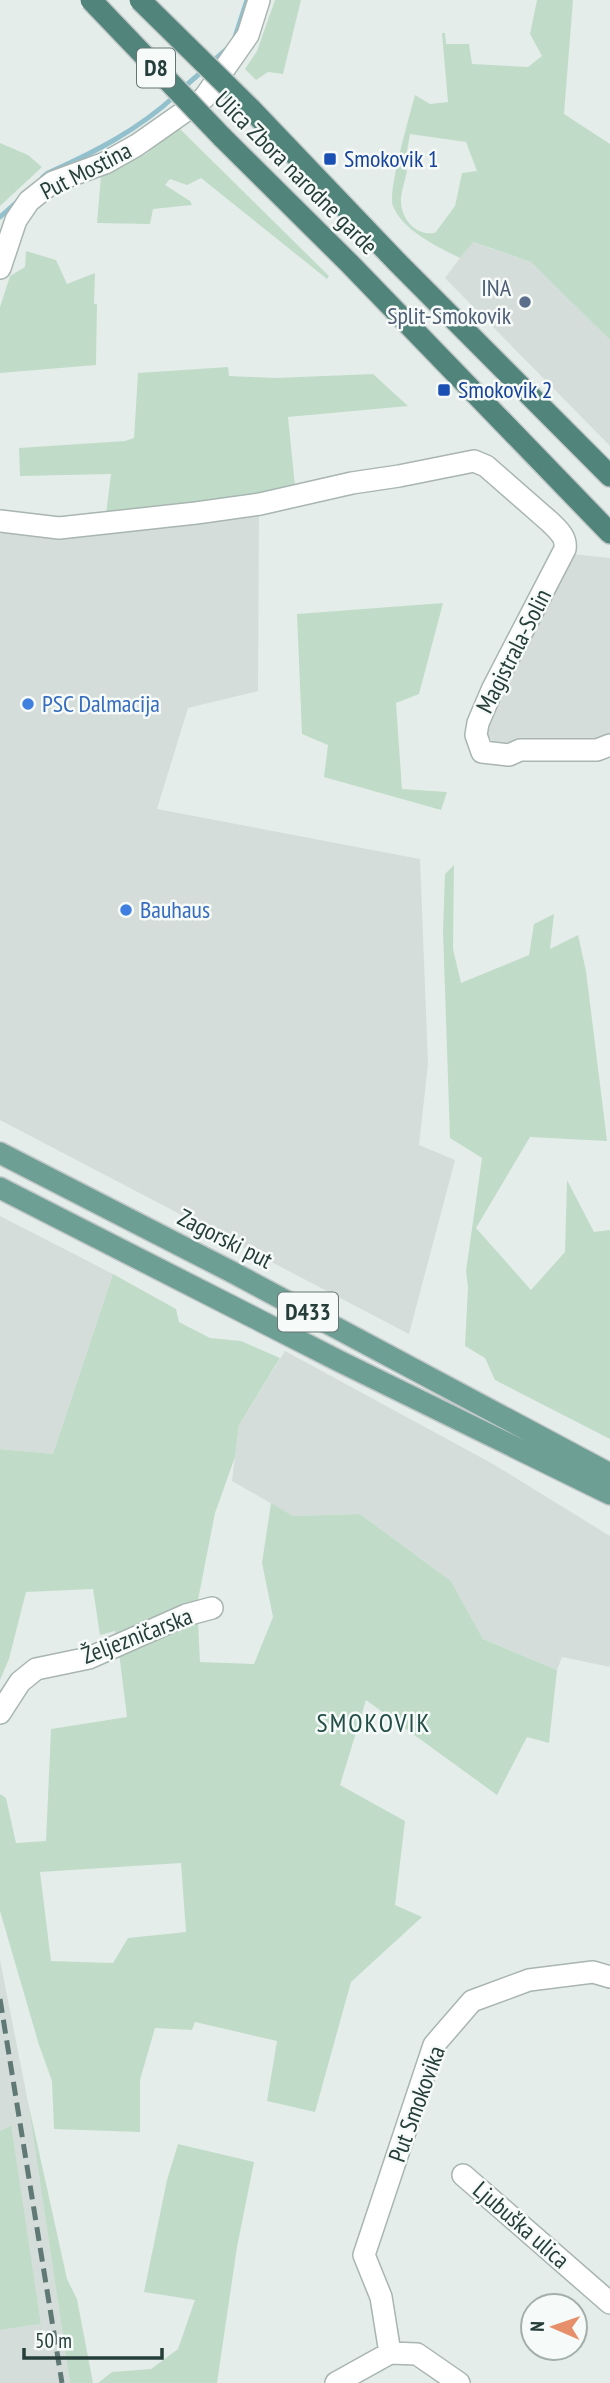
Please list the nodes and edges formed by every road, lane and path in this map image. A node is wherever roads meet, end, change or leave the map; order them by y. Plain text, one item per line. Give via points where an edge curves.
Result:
1 (91, 0) edge
2 (140, 0) edge
3 (259, 0) edge
4 (0, 268) edge
5 (610, 476) edge
6 (0, 521) edge
7 (610, 533) edge
8 (610, 745) edge
9 (0, 1153) edge
10 (0, 1188) edge
11 (610, 1474) edge
12 (610, 1494) edge
13 (212, 1608) dead end
14 (0, 1713) edge
15 (610, 1977) edge
16 (463, 2175) dead end
17 (610, 2303) edge
18 (390, 2353) junction
19 (337, 2383) edge
20 (459, 2383) edge

1 - 7 highway, Ulica Zbora narodne garde / D8, bridge
2 - 5 highway, Ulica Zbora narodne garde / D8, bridge
3 - 4 street, Put Mostina via 248,35 204,98 137,145 105,163 53,182 29,201 16,220
6 - 8 street, Magistrala-Solin via 59,528 196,513 474,461 486,466 550,522 564,538 565,549 478,723 476,735 482,752 509,755 520,750 597,750
9 - 11 main road, Zagorski put / D433
10 - 12 main road, D433
13 - 14 street, Željezničarska via 89,1658 36,1669 20,1682
15 - 18 street, Put Smokovika via 593,1972 529,1980 472,2001 434,2045 364,2255 381,2297
16 - 17 street, Ljubuška ulica
18 - 19 street
18 - 20 street via 417,2354

